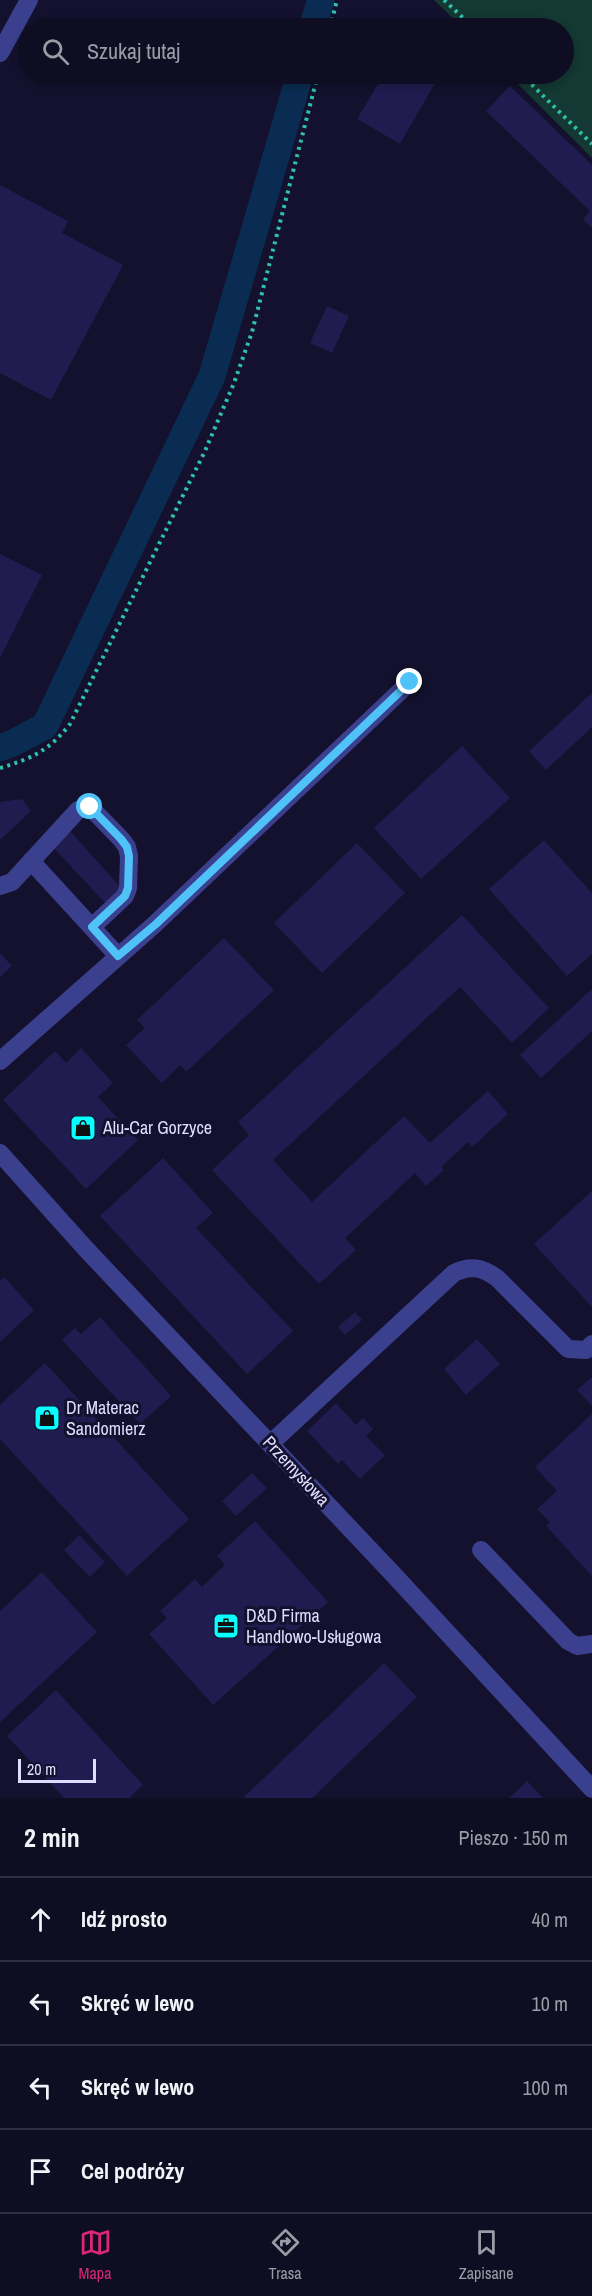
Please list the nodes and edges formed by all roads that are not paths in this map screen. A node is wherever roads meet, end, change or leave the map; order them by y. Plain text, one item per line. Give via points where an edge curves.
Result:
1 (29, 0) edge
2 (19, 18) edge
3 (18, 20) edge
4 (0, 53) edge
5 (410, 682) dead end
6 (31, 861) junction
7 (0, 886) edge
8 (92, 927) junction
9 (118, 956) junction
10 (0, 1061) edge
11 (0, 1153) edge
12 (592, 1344) edge
13 (270, 1444) junction
14 (481, 1550) dead end
15 (592, 1644) edge
16 (592, 1789) edge

1 - 2 street
3 - 4 street
5 - 9 street
6 - 7 street via 12,882
6 - 8 street
6 - 8 street via 84,807 90,807 121,839 129,856 128,888 125,896
8 - 9 street
9 - 10 street
11 - 13 street, Przemysłowa
12 - 13 street via 585,1350 568,1349 496,1278 487,1271 465,1268 454,1273
13 - 16 street, Przemysłowa
14 - 15 street via 568,1641 577,1646

